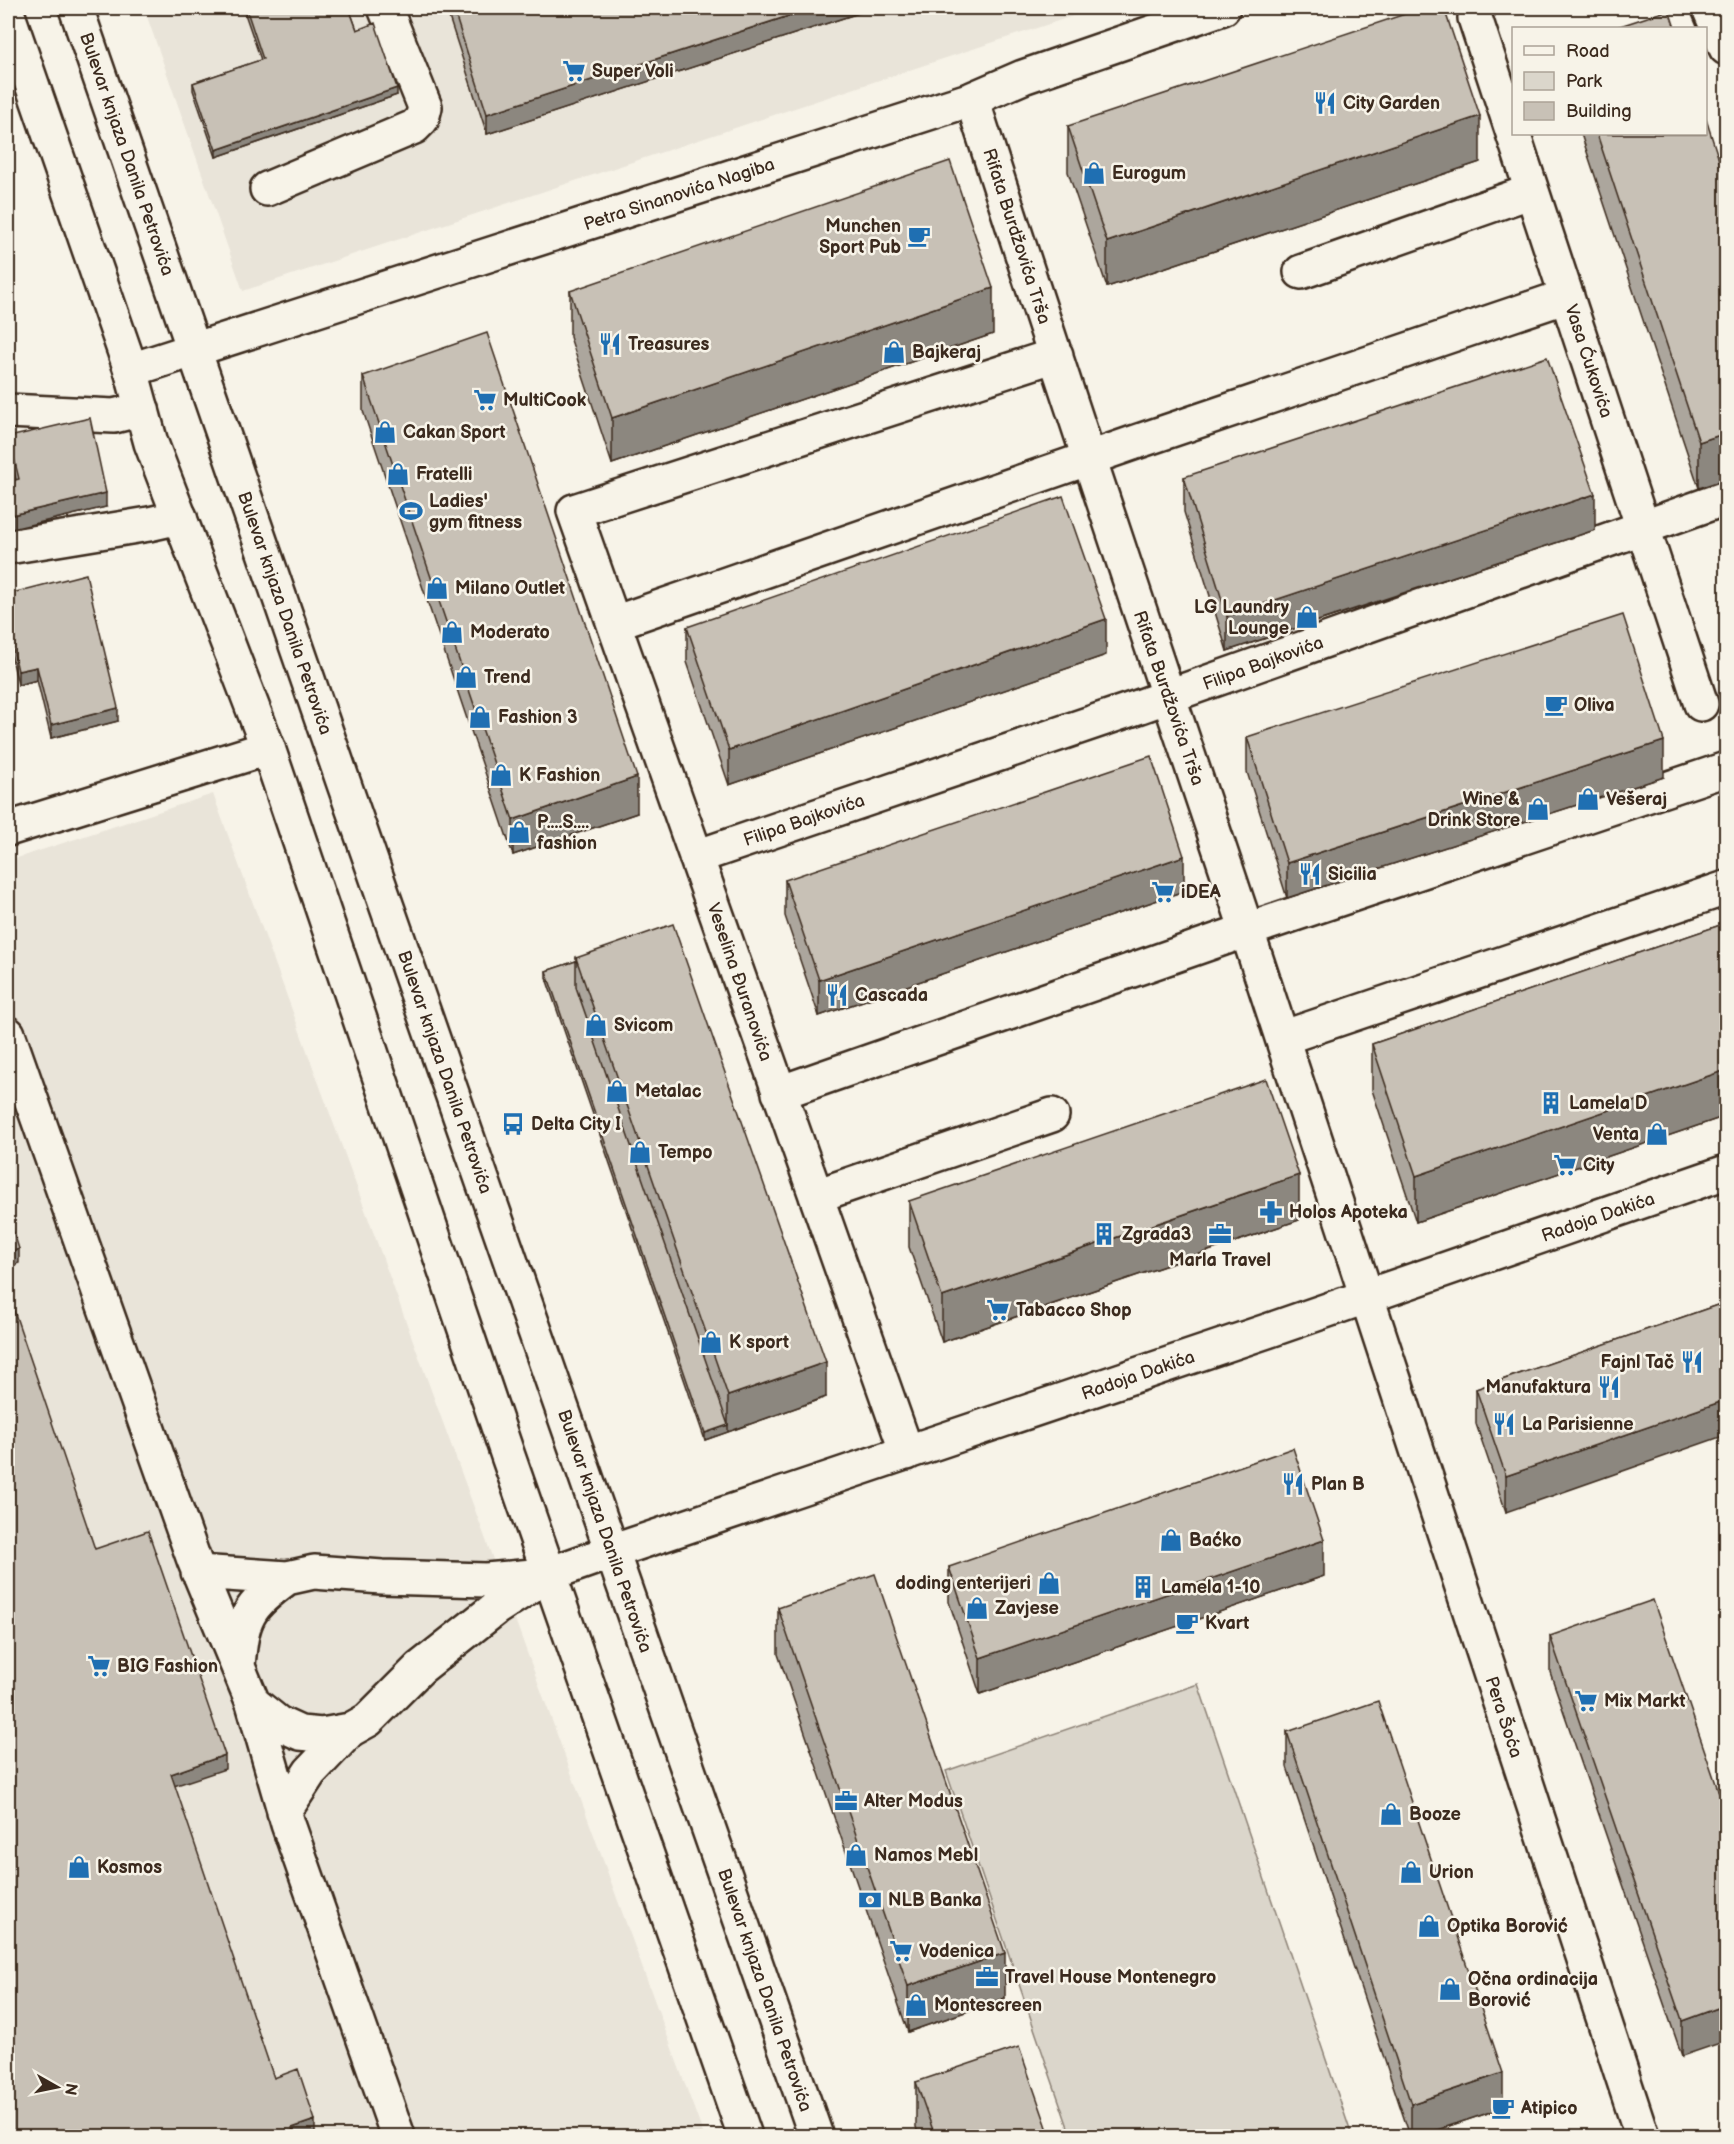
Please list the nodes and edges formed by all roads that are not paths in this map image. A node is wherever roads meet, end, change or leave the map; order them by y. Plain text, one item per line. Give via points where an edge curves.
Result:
1 (76, 8) edge
2 (385, 8) edge
3 (1222, 8) edge
4 (1709, 8) edge
5 (1725, 8) edge
6 (8, 15) edge
7 (1475, 18) dead end
8 (1726, 18) edge
9 (1147, 20) edge
10 (1726, 48) edge
11 (17, 72) edge
12 (972, 99) junction
13 (1512, 130) edge
14 (1514, 135) edge
15 (267, 189) dead end
16 (1532, 191) junction
17 (1301, 272) dead end
18 (1567, 296) junction
19 (195, 349) junction
20 (1056, 355) junction
21 (131, 370) junction
22 (142, 409) junction
23 (8, 411) edge
24 (1089, 458) junction
25 (1726, 498) edge
26 (180, 517) junction
27 (1644, 528) junction
28 (8, 547) edge
29 (614, 623) junction
30 (1168, 696) junction
31 (1701, 704) dead end
32 (268, 748) junction
33 (1726, 769) edge
34 (8, 829) edge
35 (696, 857) junction
36 (1726, 888) edge
37 (1247, 930) junction
38 (8, 1034) edge
39 (1282, 1038) junction
40 (779, 1093) junction
41 (1052, 1115) dead end
42 (1726, 1172) edge
43 (816, 1196) junction
44 (1367, 1297) junction
45 (907, 1453) junction
46 (611, 1552) junction
47 (198, 1572) junction
48 (549, 1574) junction
49 (287, 1578) junction
50 (238, 1666) junction
51 (253, 1703) junction
52 (350, 1730) junction
53 (284, 1812) junction
54 (398, 2136) edge
55 (745, 2136) edge
56 (816, 2136) edge
57 (1642, 2136) edge

1 - 19 street, Bulevar knjaza Danila Petrovića
2 - 15 street via 425,107 422,119 414,127
3 - 9 street, Petra Sinanovića Nagiba
4 - 10 street
5 - 8 street
6 - 11 street
7 - 13 street, Vasa Ćukovića
9 - 12 street, Petra Sinanovića Nagiba
11 - 21 street
12 - 19 street, Petra Sinanovića Nagiba
12 - 20 street, Rifata Burdžovića Trša
14 - 16 street, Vasa Ćukovića
16 - 17 street
16 - 18 street, Vasa Ćukovića
18 - 24 street
18 - 27 street, Vasa Ćukovića
19 - 21 street, Petra Sinanovića Nagiba
19 - 46 street, Bulevar knjaza Danila Petrovića
20 - 24 street, Rifata Burdžovića Trša
20 - 29 street, Veselina Đuranovića via 574,511
21 - 22 street
22 - 23 street via 114,416
22 - 26 street
24 - 29 street
24 - 30 street, Rifata Burdžovića Trša
25 - 27 street, Filipa Bajkovića
26 - 28 street
26 - 32 street
27 - 30 street, Filipa Bajkovića
27 - 31 street, Vasa Ćukovića
29 - 35 street, Veselina Đuranovića
30 - 35 street, Filipa Bajkovića
30 - 37 street, Rifata Burdžovića Trša
32 - 34 street
32 - 48 street
33 - 37 street
35 - 40 street, Veselina Đuranovića
36 - 39 street
37 - 39 street, Rifata Burdžovića Trša
37 - 40 street
38 - 47 street
39 - 44 street, Rifata Burdžovića Trša
40 - 43 street, Veselina Đuranovića
41 - 43 street
42 - 44 street, Radoja Dakića
43 - 45 street, Veselina Đuranovića
44 - 45 street, Radoja Dakića
44 - 57 street, Pera Šoća
45 - 46 street, Radoja Dakića
46 - 48 street, Radoja Dakića
46 - 56 street, Bulevar knjaza Danila Petrovića
47 - 49 street
47 - 50 street
48 - 49 street via 486,1580 314,1572
48 - 52 street via 496,1608 420,1668 368,1720
48 - 55 street
49 - 50 street via 262,1596 249,1613 240,1640
50 - 51 street
51 - 52 street via 278,1723 300,1733 322,1735
51 - 53 street
52 - 53 street via 310,1772
53 - 54 street

